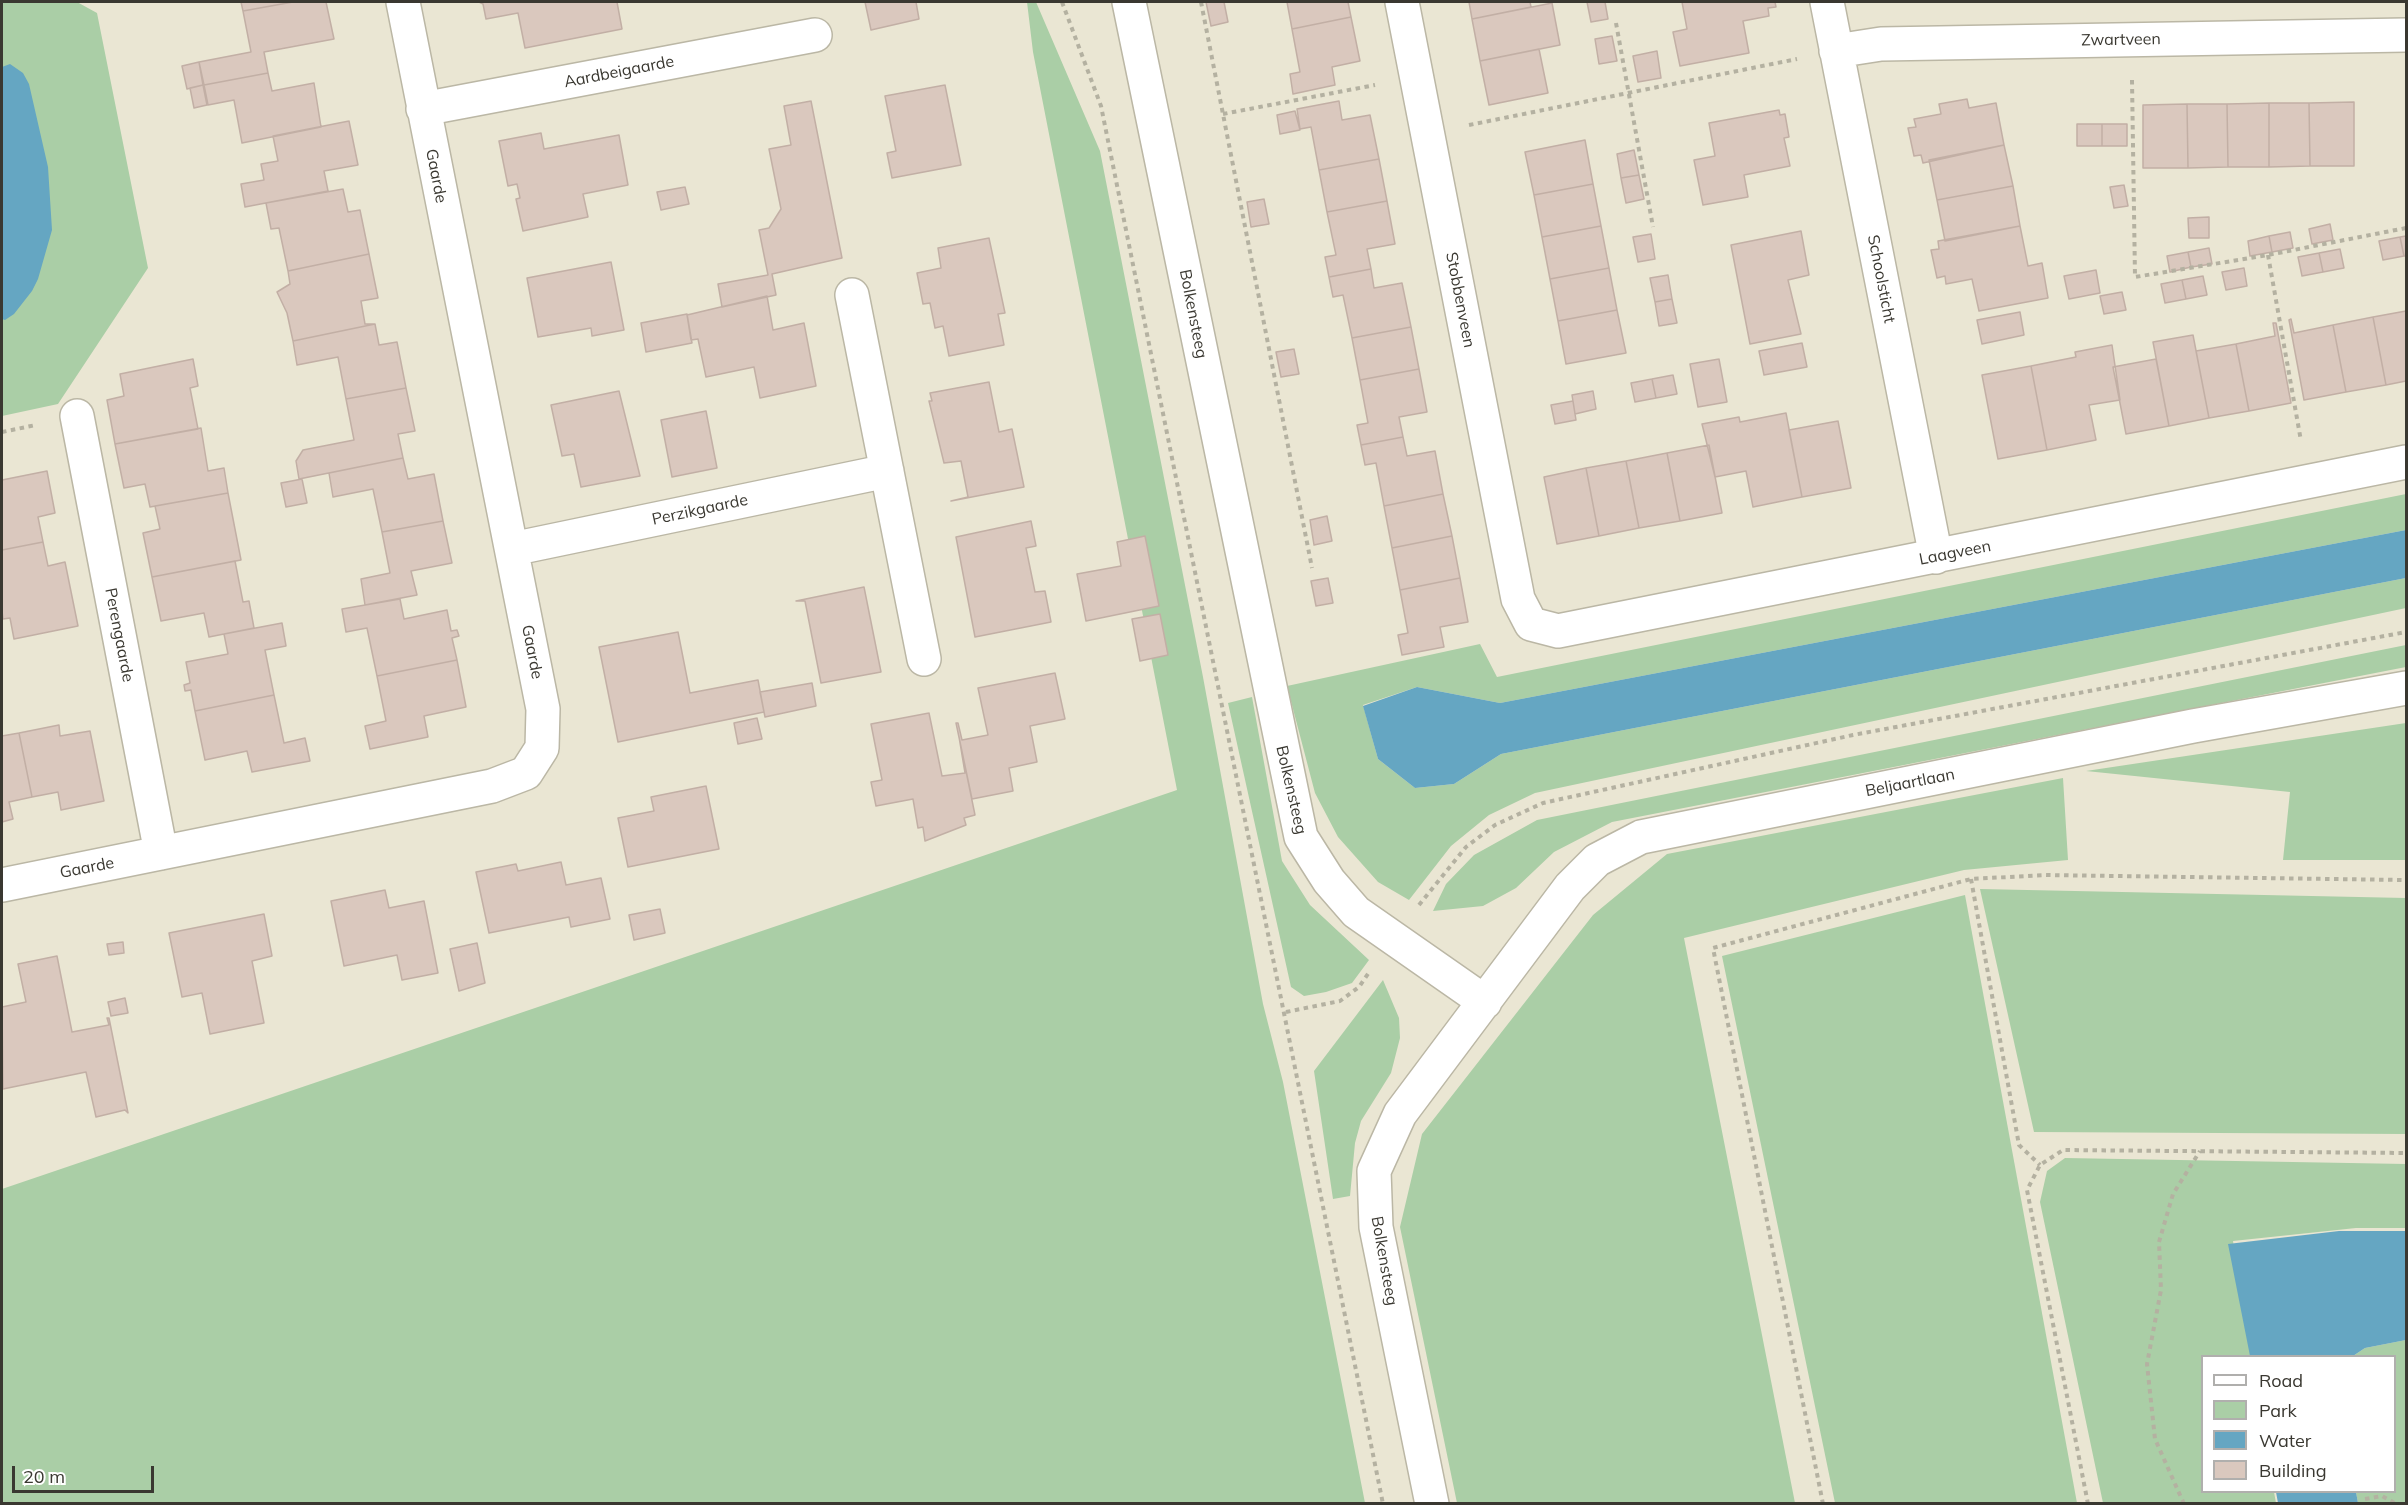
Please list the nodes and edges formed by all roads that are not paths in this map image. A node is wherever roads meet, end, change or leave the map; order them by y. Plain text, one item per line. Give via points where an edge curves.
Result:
1 (403, 2) edge
2 (1129, 2) edge
3 (1402, 2) edge
4 (1827, 2) edge
5 (815, 35) dead end
6 (2406, 35) edge
7 (1836, 51) junction
8 (423, 109) junction
9 (852, 295) dead end
10 (77, 416) dead end
11 (2406, 462) edge
12 (887, 471) junction
13 (512, 549) junction
14 (1936, 557) junction
15 (1518, 599) joint
16 (924, 659) dead end
17 (2406, 688) edge
18 (161, 853) junction
19 (2, 885) edge
20 (1485, 1002) junction
21 (1432, 1503) edge

1 - 8 street, Gaarde
2 - 20 street, Bolkensteeg via 1301,837 1329,881 1356,912
3 - 15 street, Stobbenveen
4 - 7 street, Schoolsticht
5 - 8 street, Aardbeigaarde
6 - 7 street, Zwartveen via 1881,44
7 - 14 street, Schoolsticht
8 - 13 street, Gaarde
9 - 12 street
10 - 18 street, Perengaarde
11 - 14 street, Laagveen
12 - 13 street, Perzikgaarde
12 - 16 street
13 - 18 street, Gaarde via 543,709 542,748 526,772 492,786
14 - 15 street, Laagveen via 1558,631 1531,624
17 - 20 street, Beljaartlaan via 1641,837 1597,860 1570,887
18 - 19 street, Gaarde
20 - 21 street, Bolkensteeg via 1400,1114 1374,1171 1376,1227

